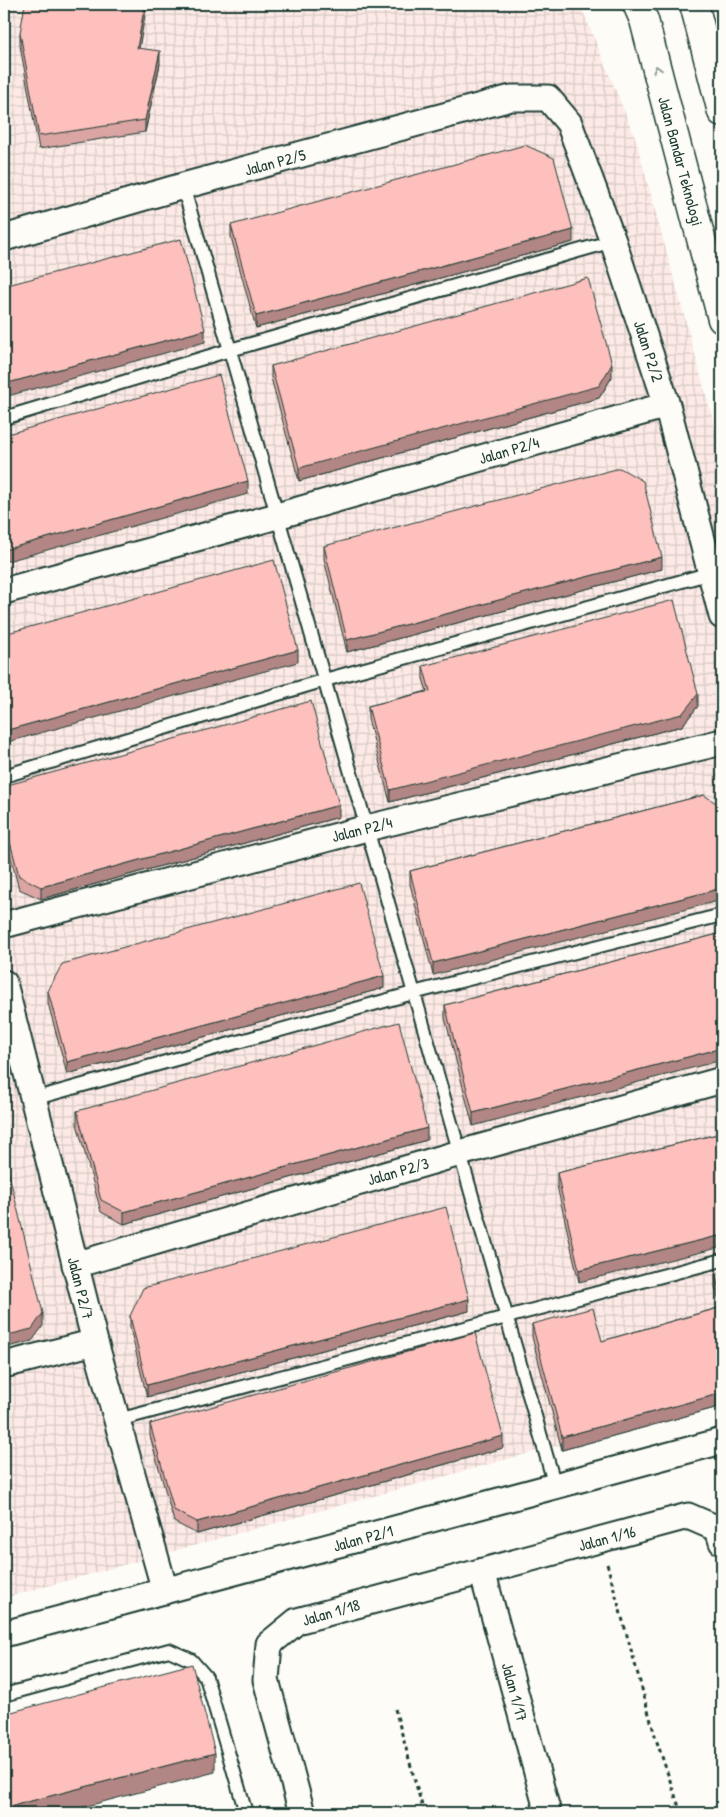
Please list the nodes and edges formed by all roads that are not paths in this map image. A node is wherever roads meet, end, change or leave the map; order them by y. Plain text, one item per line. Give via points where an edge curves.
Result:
1 (637, 4) edge
2 (694, 4) edge
3 (548, 98) joint
4 (722, 112) edge
5 (183, 186) junction
6 (4, 238) edge
7 (613, 241) junction
8 (722, 319) edge
9 (230, 350) junction
10 (667, 405) junction
11 (4, 418) edge
12 (277, 516) junction
13 (711, 573) junction
14 (4, 590) edge
15 (722, 616) edge
16 (325, 680) junction
17 (722, 742) edge
18 (4, 776) edge
19 (367, 828) junction
20 (722, 914) edge
21 (4, 925) edge
22 (4, 984) edge
23 (414, 993) junction
24 (722, 1080) edge
25 (34, 1099) junction
26 (460, 1153) junction
27 (722, 1260) edge
28 (76, 1264) junction
29 (506, 1316) junction
30 (95, 1342) junction
31 (4, 1365) edge
32 (118, 1420) junction
33 (722, 1441) edge
34 (555, 1486) junction
35 (722, 1542) edge
36 (482, 1571) junction
37 (165, 1591) junction
38 (4, 1634) edge
39 (4, 1695) edge
40 (245, 1813) edge
41 (302, 1813) edge
42 (548, 1813) edge

8 -> 1 street, Jalan Bandar Teknologi via 644,20
2 - 4 street
3 - 5 street, Jalan P2/5 via 511,98
3 - 7 street, Jalan P2/2 via 569,123
5 - 6 street, Jalan P2/5
5 - 9 lane
7 - 9 lane
7 - 10 street, Jalan P2/2
9 - 11 lane
9 - 12 lane
10 - 12 street, Jalan P2/4
10 - 13 street, Jalan P2/2
12 - 14 street, Jalan P2/4
12 - 16 lane
13 - 15 street, Jalan P2/2
13 - 16 lane
16 - 18 lane
16 - 19 lane
17 - 19 street, Jalan P2/4
19 - 21 street, Jalan P2/4
19 - 23 lane
20 - 23 lane
22 - 25 street, Jalan P2/7
23 - 25 lane
23 - 26 lane
24 - 26 street, Jalan P2/3
25 - 28 street, Jalan P2/7
26 - 28 street, Jalan P2/3
26 - 29 lane
27 - 29 lane
28 - 30 street, Jalan P2/7
29 - 32 lane
29 - 34 lane
30 - 31 street
30 - 32 street, Jalan P2/7
32 - 37 street, Jalan P2/7
33 - 34 street, Jalan P2/1
34 - 37 street, Jalan P2/1
35 - 36 street, Jalan 1/16 via 718,1529 688,1516
36 - 41 street, Jalan 1/18 via 297,1621 269,1644 266,1680
36 - 42 street, Jalan 1/17
37 - 38 street, Jalan P2/1
39 - 40 lane via 169,1650 191,1660 206,1676

